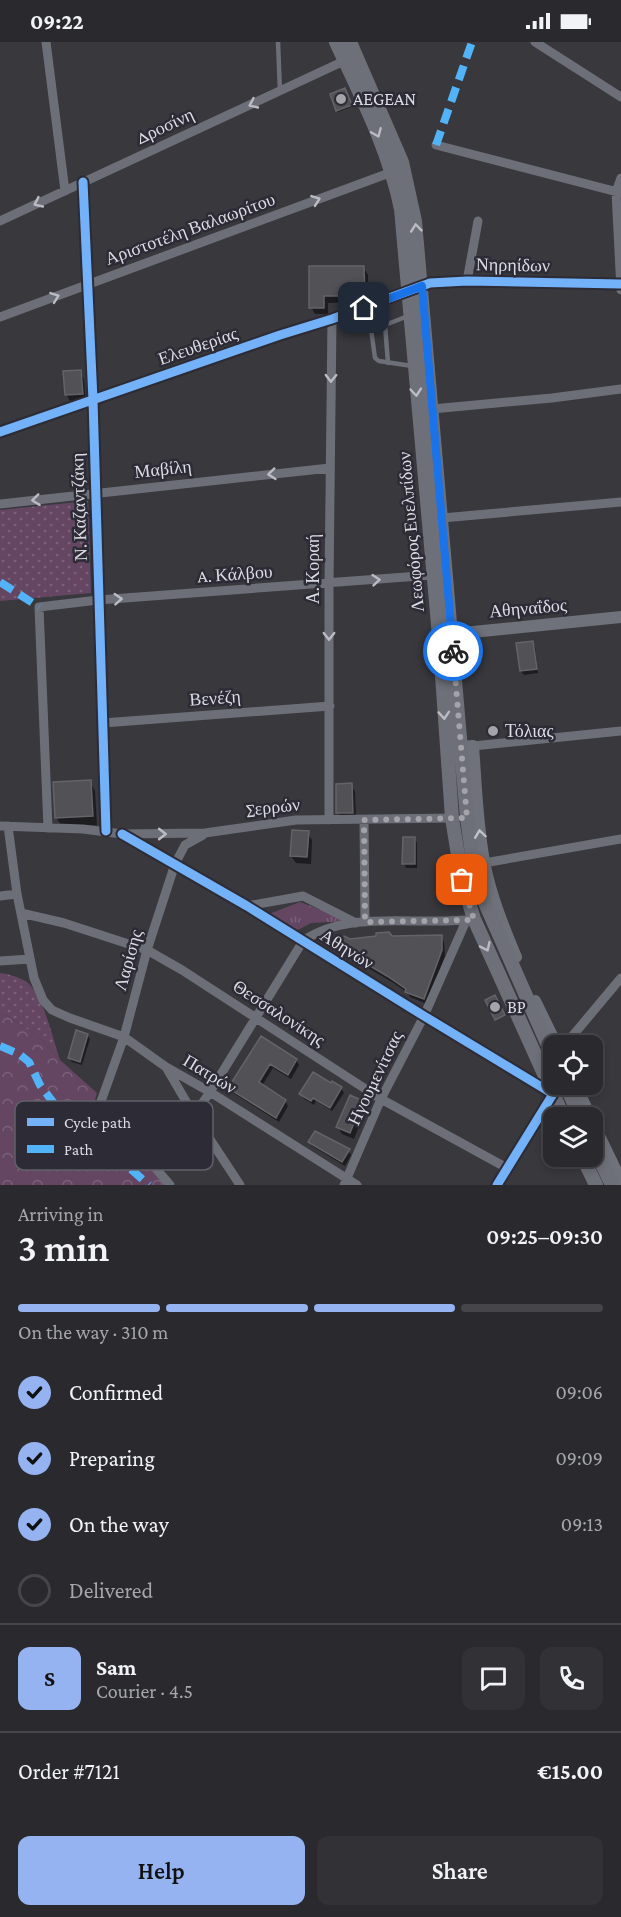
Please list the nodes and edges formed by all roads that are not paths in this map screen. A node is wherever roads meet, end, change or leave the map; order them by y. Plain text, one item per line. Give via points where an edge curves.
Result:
1 (46, 42) edge
2 (278, 42) edge
3 (336, 42) edge
4 (350, 42) edge
5 (535, 42) edge
6 (344, 61) junction
7 (280, 92) junction
8 (621, 97) edge
9 (436, 145) dead end
10 (392, 172) junction
11 (621, 178) edge
12 (83, 182) junction
13 (66, 191) junction
14 (618, 193) edge
15 (0, 221) edge
16 (478, 221) dead end
17 (467, 281) junction
18 (620, 284) edge
19 (89, 285) junction
20 (422, 286) junction
21 (621, 290) edge
22 (408, 292) junction
23 (380, 302) junction
24 (410, 315) junction
25 (0, 317) edge
26 (332, 320) junction
27 (384, 323) junction
28 (388, 363) junction
29 (414, 366) junction
30 (621, 389) edge
31 (93, 400) junction
32 (432, 409) junction
33 (0, 432) edge
34 (330, 468) junction
35 (94, 493) junction
36 (621, 502) edge
37 (0, 504) edge
38 (442, 518) junction
39 (433, 575) junction
40 (328, 584) junction
41 (98, 600) junction
42 (621, 617) edge
43 (445, 635) junction
44 (330, 706) junction
45 (103, 723) junction
46 (621, 731) edge
47 (467, 747) junction
48 (452, 818) junction
49 (467, 818) junction
50 (329, 820) junction
51 (364, 820) junction
52 (4, 826) edge
53 (48, 828) junction
54 (106, 831) junction
55 (205, 833) junction
56 (122, 834) junction
57 (621, 839) edge
58 (484, 863) junction
59 (175, 864) junction
60 (17, 894) junction
61 (0, 896) edge
62 (247, 906) junction
63 (21, 913) junction
64 (470, 920) junction
65 (361, 922) junction
66 (303, 941) junction
67 (147, 950) junction
68 (30, 959) junction
69 (0, 961) edge
70 (621, 978) edge
71 (423, 1016) junction
72 (255, 1017) junction
73 (551, 1035) edge
74 (573, 1035) edge
75 (543, 1036) edge
76 (124, 1037) junction
77 (166, 1067) junction
78 (543, 1073) edge
79 (543, 1088) edge
80 (210, 1092) junction
81 (552, 1095) edge
82 (381, 1099) junction
83 (101, 1101) edge
84 (186, 1101) edge
85 (204, 1101) edge
86 (603, 1139) edge
87 (213, 1144) edge
88 (617, 1164) edge
89 (603, 1166) edge
90 (587, 1167) edge
91 (507, 1168) junction
92 (157, 1170) edge
93 (621, 1181) edge
94 (345, 1182) edge
95 (170, 1185) edge
96 (240, 1185) edge
97 (357, 1185) edge
98 (497, 1185) edge
99 (596, 1185) edge
100 (612, 1185) edge

1 - 13 street
2 - 7 lane
3 - 6 main road, Λεωφόρος Ευελπίδων
20 -> 4 main road, Λεωφόρος Ευελπίδων via 415,221 402,162
5 - 8 street
6 - 7 street, Δροσίνη
6 -> 10 main road, Λεωφόρος Ευελπίδων
7 -> 12 street, Δροσίνη
9 - 14 street
19 -> 10 street, Αριστοτέλη Βαλαωρίτου
10 - 22 main road, Λεωφόρος Ευελπίδων via 401,209
11 - 14 street
12 - 13 street, Δροσίνη
12 - 19 street, Ν. Καζαντζάκη
13 -> 15 street, Δροσίνη
14 - 18 street
16 - 17 street
17 - 18 street, Νηρηίδων
17 - 20 street, Νηρηίδων
18 - 21 street
25 -> 19 street, Αριστοτέλη Βαλαωρίτου
19 - 31 street, Ν. Καζαντζάκη
20 - 22 street, Νηρηίδων
20 - 32 main road, Λεωφόρος Ευελπίδων
22 - 23 street, Ελευθερίας
22 - 24 main road, Λεωφόρος Ευελπίδων
23 - 26 street, Ελευθερίας
23 - 27 lane
24 - 27 lane
24 - 29 main road, Λεωφόρος Ευελπίδων
26 - 31 street, Ελευθερίας
26 -> 34 street, Α. Κοραή
27 - 28 lane
27 - 28 lane via 371,329 373,354 377,360
28 - 29 lane
29 -> 39 main road, Λεωφόρος Ευελπίδων
30 - 32 street
31 - 33 street, Ελευθερίας
31 - 35 street, Ν. Καζαντζάκη
32 - 38 main road, Λεωφόρος Ευελπίδων
34 -> 35 street, Μαβίλη
34 - 40 street, Α. Κοραή
35 -> 37 street, Μαβίλη
35 - 41 street, Ν. Καζαντζάκη
36 - 38 street
38 - 43 main road, Λεωφόρος Ευελπίδων
40 -> 39 street, A. Κάλβου
39 - 43 main road, Λεωφόρος Ευελπίδων
41 -> 40 street, A. Κάλβου
40 -> 44 street, Α. Κοραή
41 - 45 street, Ν. Καζαντζάκη
41 - 53 street, A. Κάλβου via 39,607
42 - 43 street, Αθηναΐδος
43 - 47 main road, Λεωφόρος Ευελπίδων
43 -> 48 main road, Λεωφόρος Ευελπίδων
44 - 45 street, Βενέζη
44 - 50 street, Α. Κοραή
45 - 54 street, Ν. Καζαντζάκη
46 - 47 street
47 - 49 main road, Λεωφόρος Ευελπίδων
58 -> 47 street
48 - 49 street, Σερρών
48 - 51 street, Σερρών
48 - 64 main road, Λεωφόρος Ευελπίδων
49 - 75 main road, Λεωφόρος Ευελπίδων via 481,894
50 - 51 street, Σερρών
50 - 55 street, Σερρών via 296,820
51 - 65 street
52 - 53 street
52 - 60 street
53 - 54 street, Σερρών
54 - 56 street, Σερρών
56 -> 55 street, Σερρών
55 - 59 street, Λαρίσης via 185,845
56 - 59 street, Αθηνών
57 - 58 street
58 - 73 street via 501,921
59 - 62 street, Αθηνών
59 - 67 street, Λαρίσης
60 - 61 street
60 - 63 street
62 - 65 street via 303,896
62 - 66 street, Αθηνών
63 - 67 street, Θεσσαλονίκης
63 - 68 street
64 - 65 street
64 - 71 street, Ηγουμενίτσας
64 -> 78 main road, Λεωφόρος Ευελπίδων
65 - 66 street via 328,927
66 - 71 street, Αθηνών
66 - 72 street
67 - 72 street, Θεσσαλονίκης
67 - 76 street, Λαρίσης
68 - 69 street
68 - 76 street, Πατρών via 43,1000 52,1010
70 - 74 street
71 - 79 street, Αθηνών
71 - 82 street, Ηγουμενίτσας
72 - 80 street
72 - 82 street, Θεσσαλονίκης
76 - 77 street, Πατρών
76 - 83 street, Λαρίσης
77 - 80 street, Πατρών
77 - 84 street
80 - 85 street
80 - 94 street, Πατρών
81 - 91 street
82 - 91 street, Θεσσαλονίκης
82 - 94 street, Ηγουμενίτσας
86 - 88 street
87 - 96 street
88 - 93 street
89 - 100 main road
90 - 99 main road
91 - 98 street
92 - 95 street, Λαρίσης
94 - 97 street, Πατρών

